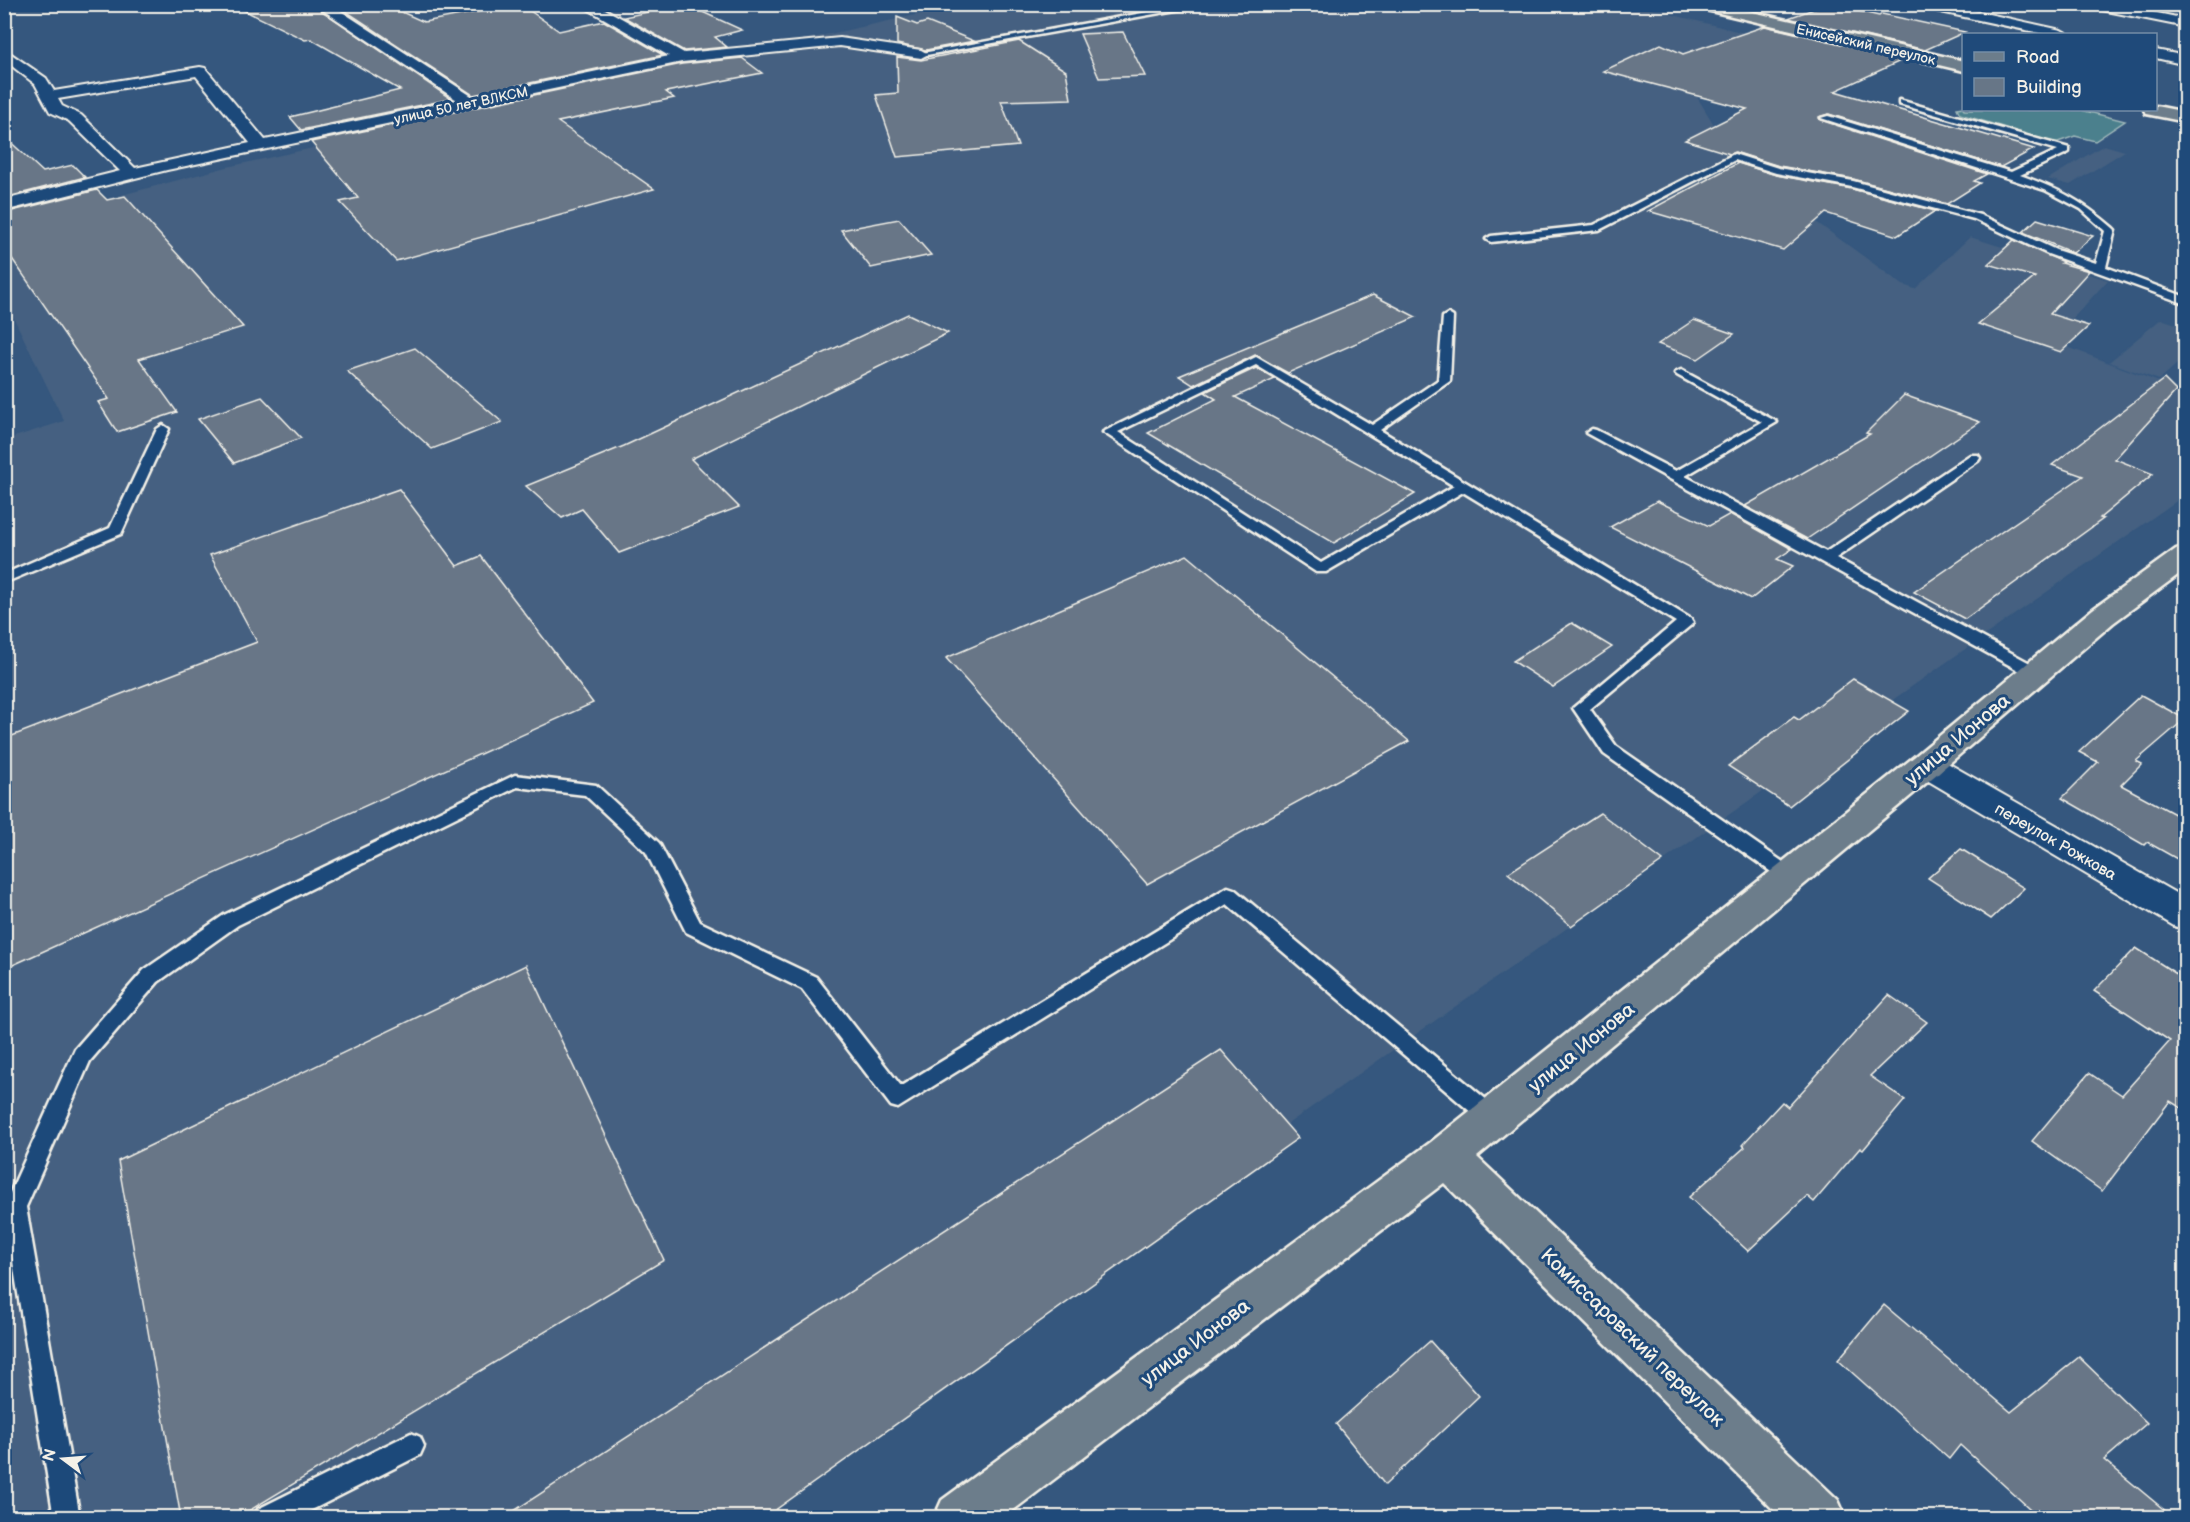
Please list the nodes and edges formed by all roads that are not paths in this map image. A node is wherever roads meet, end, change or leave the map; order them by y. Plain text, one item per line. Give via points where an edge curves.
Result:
1 (320, 4) edge
2 (585, 4) edge
3 (1207, 4) edge
4 (1698, 4) edge
5 (1922, 4) edge
6 (2098, 5) edge
7 (2186, 23) edge
8 (2052, 33) edge
9 (2058, 33) edge
10 (4, 53) edge
11 (921, 54) joint
12 (2157, 54) edge
13 (682, 58) junction
14 (2186, 61) edge
15 (1962, 66) edge
16 (49, 96) junction
17 (1902, 102) dead end
18 (472, 103) junction
19 (2157, 111) edge
20 (2186, 117) edge
21 (1826, 118) dead end
22 (261, 146) junction
23 (132, 174) junction
24 (2012, 175) junction
25 (4, 206) edge
26 (1491, 239) dead end
27 (2100, 268) junction
28 (2186, 301) edge
29 (1448, 317) dead end
30 (1681, 373) dead end
31 (163, 429) dead end
32 (1371, 431) junction
33 (1592, 433) dead end
34 (1974, 458) dead end
35 (1676, 476) junction
36 (1462, 486) junction
37 (2186, 555) edge
38 (1826, 558) junction
39 (4, 579) edge
40 (2036, 673) junction
41 (1926, 765) junction
42 (1790, 876) junction
43 (2186, 916) edge
44 (1493, 1118) junction
45 (1446, 1156) junction
46 (411, 1446) dead end
47 (67, 1518) edge
48 (267, 1518) edge
49 (960, 1518) edge
50 (1820, 1518) edge

1 - 18 street
2 - 13 street
3 - 11 lane
4 - 15 main road, Енисейский переулок
5 - 8 street
6 - 7 street
6 - 9 street
10 - 16 street via 41,81
11 - 13 street, улица 50 лет ВЛКСМ via 840,42
12 - 14 street
13 - 18 street, улица 50 лет ВЛКСМ
16 - 22 street via 200,71
16 - 23 street via 56,109 75,118
17 - 24 lane via 2066,150
18 - 22 street, улица 50 лет ВЛКСМ
19 - 20 main road
21 - 24 lane
22 - 23 street, улица 50 лет ВЛКСМ
23 - 25 street, улица 50 лет ВЛКСМ
24 - 27 lane via 2084,207 2110,230
26 - 27 lane via 1596,228 1734,157 1977,218 2052,252
27 - 28 lane
29 - 32 lane via 1444,381
30 - 35 lane via 1771,422
31 - 39 lane via 116,531
32 - 36 lane
32 - 36 lane via 1256,360 1109,432 1321,569
33 - 35 lane
34 - 38 lane
35 - 38 lane
36 - 42 lane via 1686,622 1581,708 1610,750
37 - 40 main road, улица Ионова via 2103,616
38 - 40 lane
40 - 41 main road, улица Ионова
41 - 42 main road, улица Ионова
41 - 43 street, переулок Рожкова
42 - 44 main road, улица Ионова
44 - 45 main road, улица Ионова
44 - 47 lane via 1228,894 898,1099 809,983 693,927 653,848 590,789 514,782 231,920 151,976 82,1055 15,1207
45 - 49 main road, улица Ионова
45 - 50 main road, Комиссаровский переулок
46 - 48 lane

